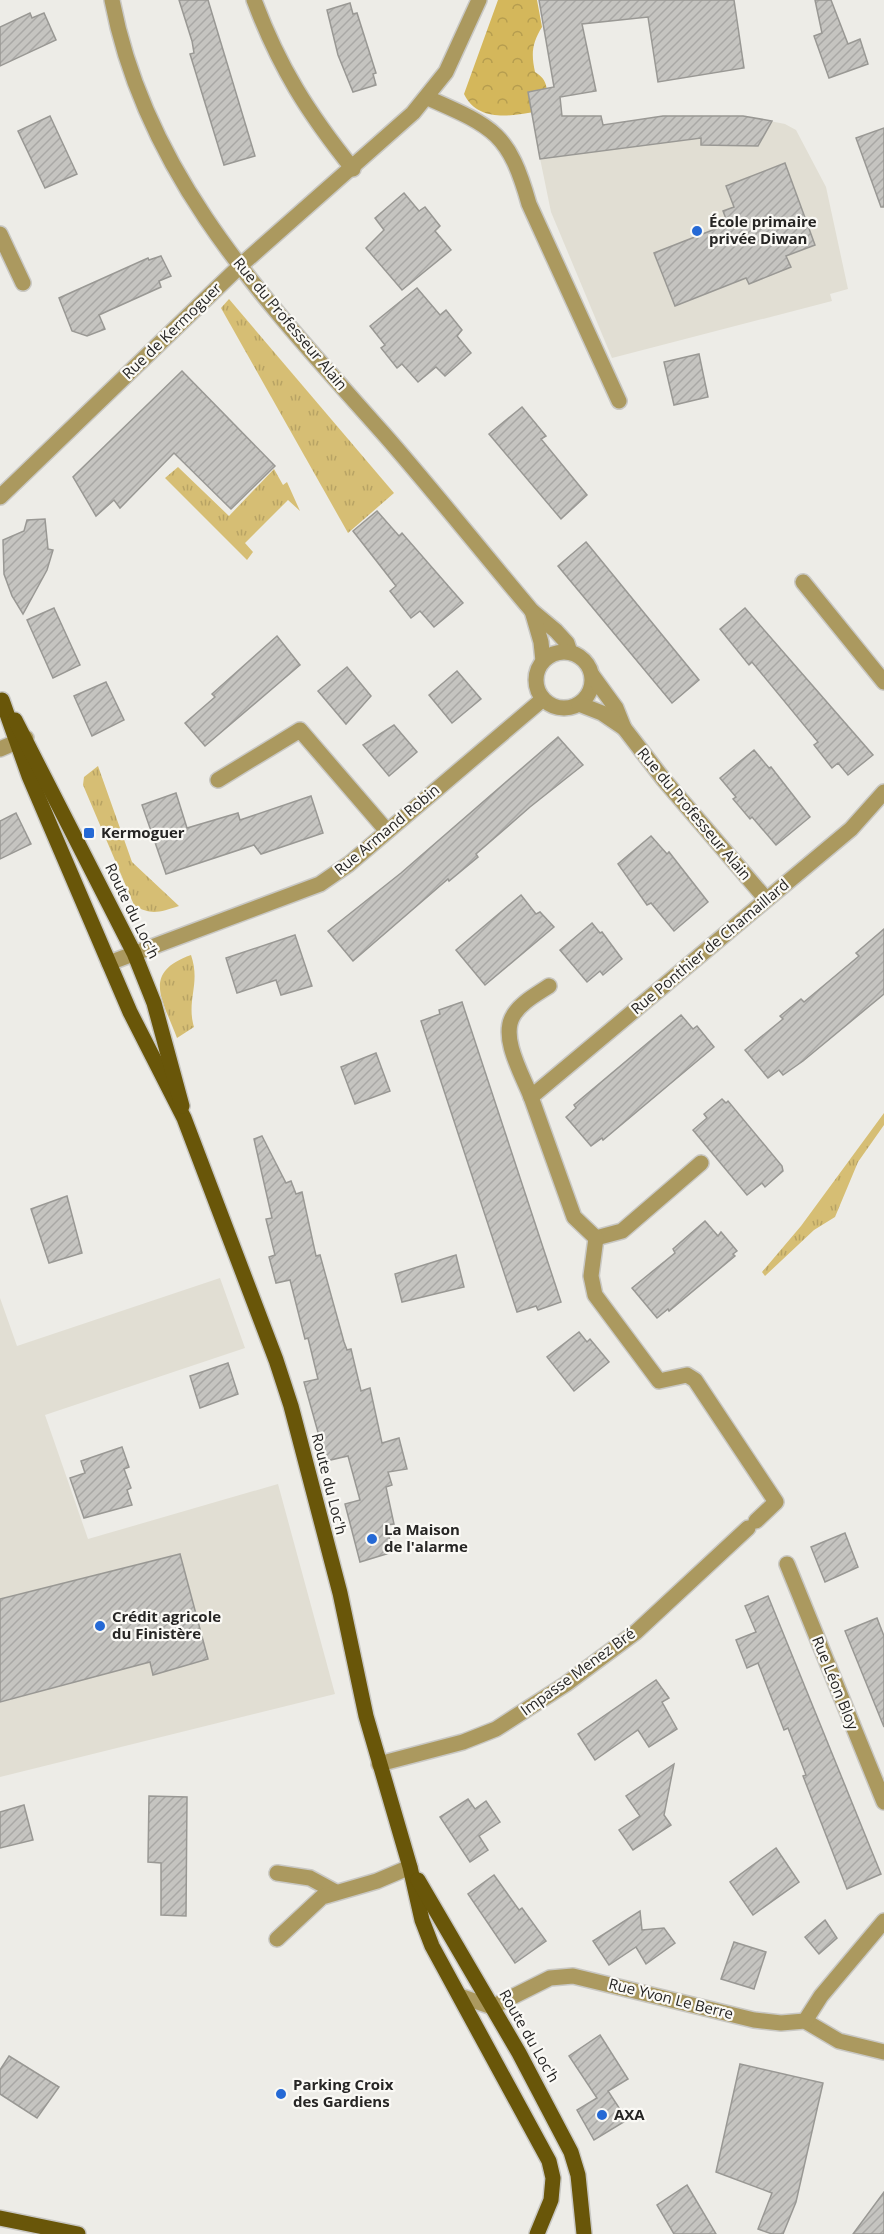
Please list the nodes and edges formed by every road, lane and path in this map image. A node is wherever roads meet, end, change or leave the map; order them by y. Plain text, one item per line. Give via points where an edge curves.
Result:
1 (112, 0) edge
2 (254, 0) edge
3 (479, 0) edge
4 (428, 98) junction
5 (353, 169) junction
6 (0, 234) edge
7 (240, 266) junction
8 (23, 283) dead end
9 (619, 401) dead end
10 (0, 497) edge
11 (803, 582) dead end
12 (532, 611) junction
13 (570, 652) junction
14 (543, 661) junction
15 (592, 675) junction
16 (884, 682) edge
17 (1, 698) edge
18 (543, 699) junction
19 (579, 704) junction
20 (624, 728) junction
21 (21, 740) junction
22 (0, 749) edge
23 (218, 780) dead end
24 (884, 792) edge
25 (387, 831) junction
26 (766, 900) junction
27 (134, 953) junction
28 (109, 963) junction
29 (549, 986) dead end
30 (531, 1097) junction
31 (184, 1118) junction
32 (701, 1164) dead end
33 (596, 1238) junction
34 (787, 1564) dead end
35 (379, 1764) junction
36 (884, 1802) edge
37 (410, 1867) junction
38 (277, 1873) dead end
39 (334, 1892) junction
40 (884, 1921) edge
41 (277, 1939) dead end
42 (460, 1996) junction
43 (492, 2007) junction
44 (805, 2021) junction
45 (884, 2052) edge
46 (0, 2218) edge
47 (78, 2234) edge
48 (537, 2234) edge
49 (584, 2234) edge

1 - 7 street, Rue du Professeur Alain via 124,55 155,135
2 - 5 street via 275,52 307,110
3 - 4 street, Rue de Kermoguer via 453,58
4 - 5 street, Rue de Kermoguer
4 - 9 street via 489,129 508,146 529,204
5 - 7 street, Rue de Kermoguer
6 - 8 street
7 - 10 street, Rue de Kermoguer
7 - 12 street, Rue du Professeur Alain
11 - 16 street
12 - 13 street, Rue du Professeur Alain via 556,631
12 - 14 street, Rue du Professeur Alain
13 - 14 street via 556,653
13 - 15 street via 585,661
14 - 18 street via 536,675
15 - 19 street via 590,691
15 - 20 street, Rue du Professeur Alain via 616,708
17 - 21 main road, Route du Loc'h
18 - 19 street via 556,707
18 - 25 street, Rue Armand Robin
19 - 20 street, Rue du Professeur Alain
20 - 26 street, Rue du Professeur Alain
21 - 22 street
21 - 27 main road, Route du Loc'h
21 - 28 main road, Route du Loc'h
23 - 25 street via 300,730
24 - 26 street, Rue Ponthier de Chamaillard via 851,829
25 - 27 street, Rue Armand Robin via 349,864 305,891
26 - 30 street, Rue Ponthier de Chamaillard
27 - 28 street, Rue Armand Robin
27 - 31 main road, Route du Loc'h via 158,1014
28 - 31 main road, Route du Loc'h
29 - 30 street via 516,1012 510,1028 510,1042
30 - 33 street via 574,1217
31 - 35 main road, Route du Loc'h via 240,1260 291,1406
32 - 33 street via 622,1231
33 - 35 street, Impasse Menez Bré via 591,1276 595,1295 659,1381 687,1375 695,1380 776,1502 636,1632 566,1684 496,1730 463,1743
34 - 36 street, Rue Léon Bloy
35 - 37 main road, Route du Loc'h
37 - 39 street
37 - 42 main road, Route du Loc'h via 425,1928
37 - 43 main road, Route du Loc'h
38 - 39 street via 310,1878
39 - 41 street via 307,1908
40 - 44 street
42 - 43 street
42 - 48 main road, Route du Loc'h via 552,2169 551,2200
43 - 44 street, Rue Yvon Le Berre via 550,1978 566,1975 754,2020
43 - 49 main road, Route du Loc'h via 571,2152 578,2175
44 - 45 street via 839,2041
46 - 47 main road

